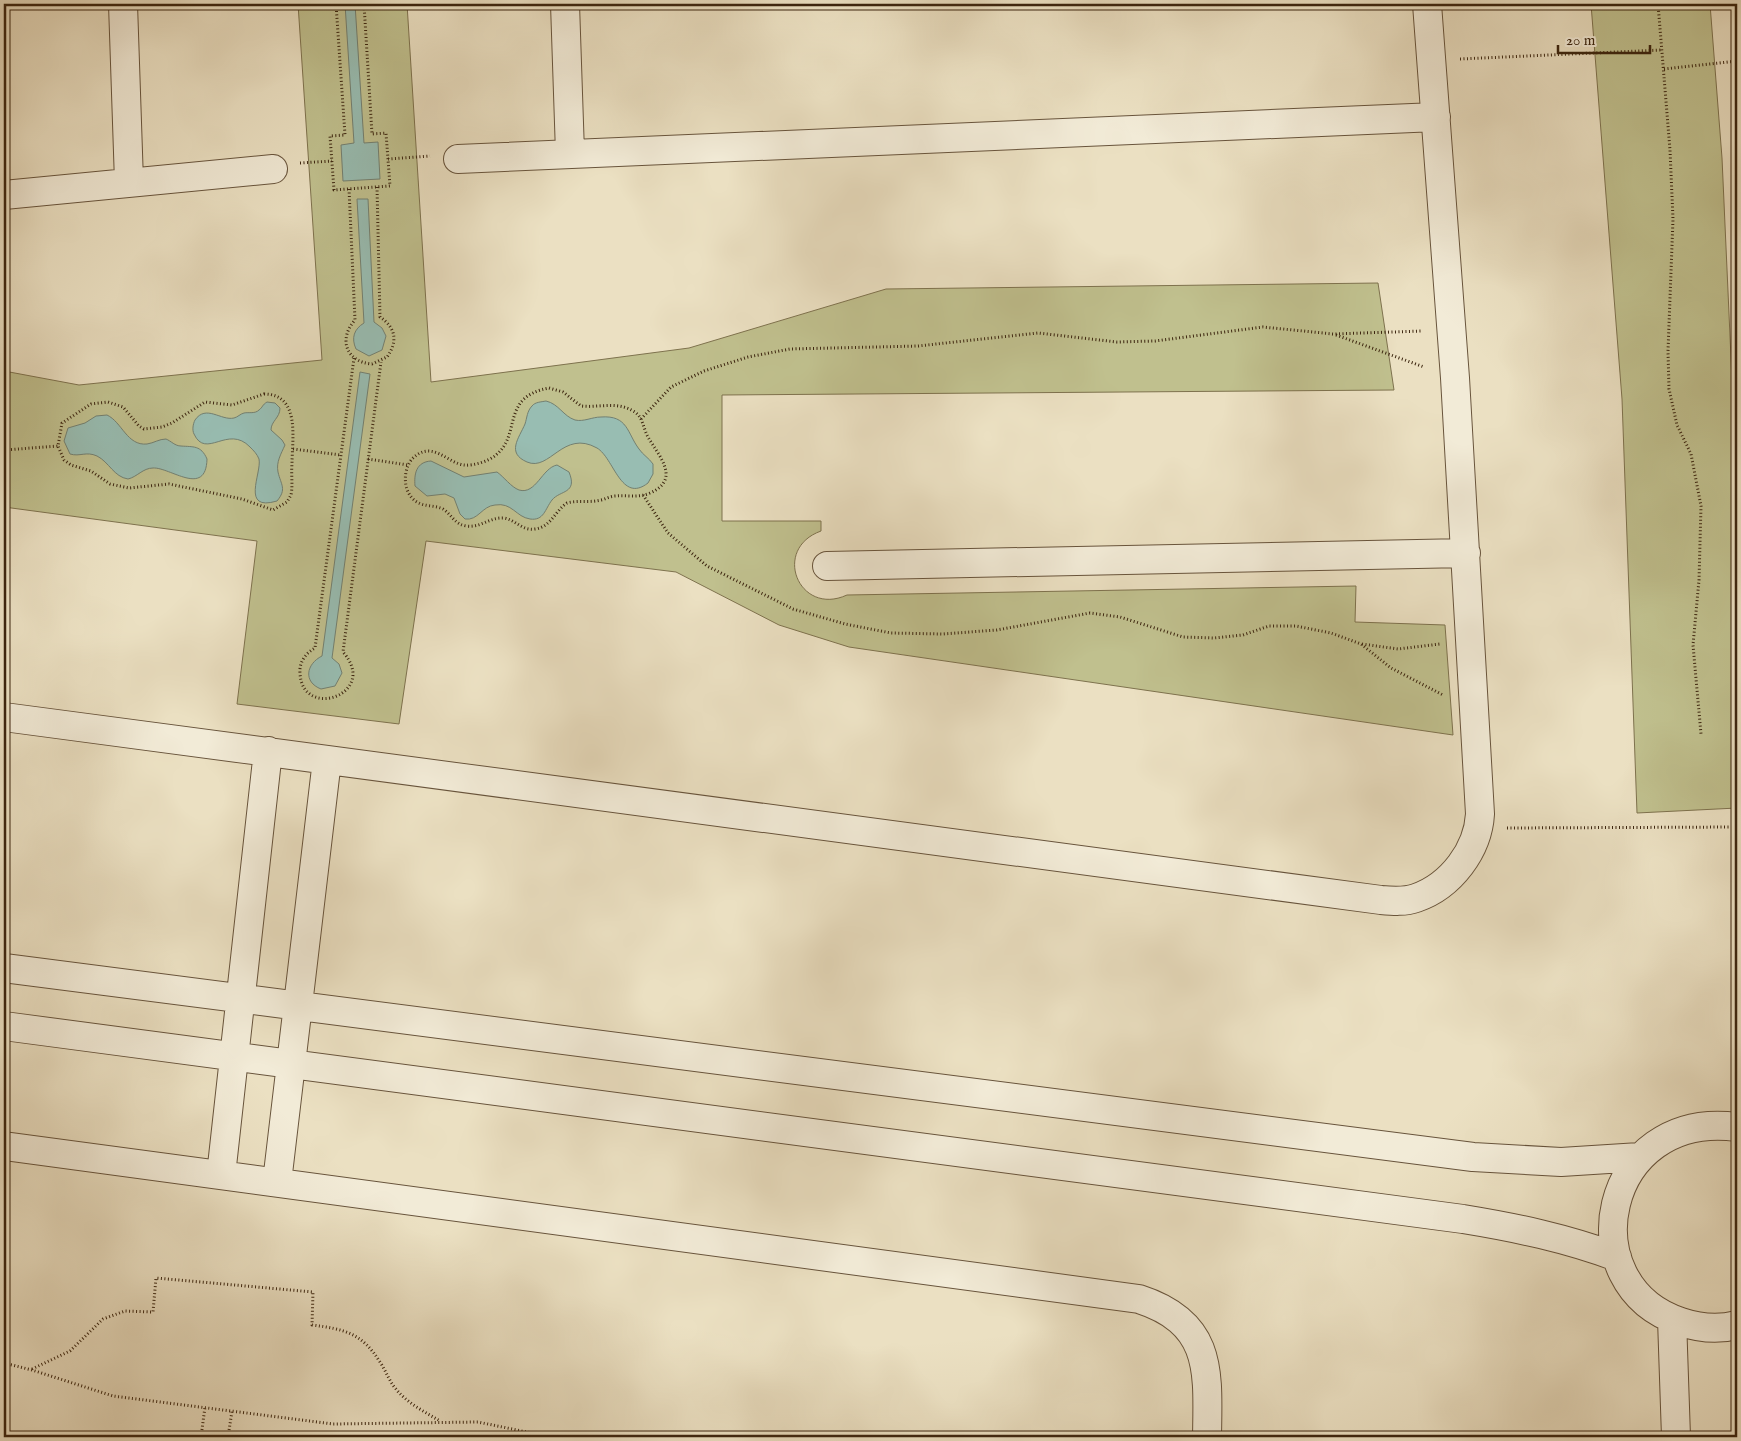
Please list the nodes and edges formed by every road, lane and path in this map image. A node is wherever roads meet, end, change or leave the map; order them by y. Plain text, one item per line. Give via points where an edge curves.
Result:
1 (123, 4) edge
2 (336, 4) edge
3 (364, 4) edge
4 (565, 4) edge
5 (1427, 4) edge
6 (1658, 4) edge
7 (1661, 50) junction
8 (1432, 61) junction
9 (1737, 61) edge
10 (1664, 69) junction
11 (1436, 117) junction
12 (570, 153) junction
13 (458, 159) dead end
14 (273, 169) dead end
15 (129, 182) junction
16 (377, 188) junction
17 (349, 189) junction
18 (4, 195) edge
19 (1452, 331) junction
20 (1333, 334) junction
21 (354, 358) junction
22 (381, 362) junction
23 (1455, 378) junction
24 (641, 419) junction
25 (58, 446) junction
26 (293, 449) junction
27 (4, 450) edge
28 (341, 455) junction
29 (368, 459) junction
30 (408, 465) junction
31 (643, 495) junction
32 (1466, 552) junction
33 (827, 566) dead end
34 (1471, 640) junction
35 (1362, 644) junction
36 (1475, 712) junction
37 (4, 717) edge
38 (1701, 734) dead end
39 (268, 751) junction
40 (327, 760) junction
41 (1737, 827) edge
42 (1479, 829) junction
43 (4, 968) edge
44 (241, 999) junction
45 (298, 1006) junction
46 (4, 1026) edge
47 (235, 1056) junction
48 (291, 1064) junction
49 (1737, 1127) edge
50 (4, 1146) edge
51 (1640, 1157) junction
52 (221, 1175) junction
53 (276, 1182) junction
54 (1617, 1257) junction
55 (1672, 1319) junction
56 (1737, 1325) edge
57 (4, 1364) edge
58 (32, 1370) junction
59 (205, 1407) junction
60 (232, 1411) junction
61 (441, 1421) junction
62 (201, 1437) edge
63 (228, 1437) edge
64 (551, 1437) edge
65 (1207, 1437) edge
66 (1676, 1437) edge

1 - 15 street
2 - 17 path via 345,135 330,136 334,190
3 - 16 path via 372,134 386,133 390,186
4 - 12 street
5 - 8 street
6 - 7 path
7 - 8 path
7 - 10 path
8 - 11 street
9 - 10 path
10 - 38 path via 1673,219 1669,389 1677,425 1691,454 1702,506 1693,644
11 - 12 street
11 - 19 street
12 - 13 street
14 - 15 street
15 - 18 street
16 - 17 path
16 - 22 path via 380,317 393,331 395,340
17 - 21 path via 355,320 345,338
19 - 20 path
19 - 23 street
20 - 23 path
20 - 24 path via 1263,327 1155,341 1117,342 1038,333 918,346 790,349 704,370 671,387
21 - 22 path via 365,363
21 - 28 path
22 - 29 path
23 - 32 street
24 - 30 path via 624,407 581,406 556,389 544,389 520,403 504,444 493,457 464,465 433,452 419,454
24 - 31 path via 646,434 666,466 662,483
25 - 26 path via 64,460 71,465 91,471 120,487 169,484 242,499 273,510 287,502 291,495
25 - 26 path via 62,423 98,402 123,407 139,426 152,429 172,423 205,402 232,405 269,394 285,403 292,416
25 - 27 path
26 - 28 path
28 - 29 path via 315,648 302,660 299,670 305,688 322,699 341,695 352,679 350,660 343,652
29 - 30 path
30 - 31 path via 406,484 413,499 442,508 454,520 470,526 504,518 524,528 538,528 572,502
31 - 35 path via 668,533 707,566 793,609 845,624 891,633 943,634 998,630 1090,613 1120,617 1183,637 1214,638 1243,635 1269,626 1296,626
32 - 33 street
32 - 34 street
34 - 35 path via 1398,649
34 - 36 street
35 - 36 path via 1391,668
36 - 42 street
37 - 39 street
39 - 40 street
39 - 44 street
40 - 42 street via 1382,900 1414,899 1438,887 1462,862
40 - 45 street
41 - 42 path
43 - 44 street
44 - 45 street
44 - 47 street
45 - 48 street
45 - 51 street via 1473,1157 1561,1162
46 - 47 street
47 - 48 street
47 - 52 street
48 - 53 street
48 - 54 street via 1463,1219 1536,1231
49 - 51 street via 1695,1127 1662,1140
50 - 52 street
51 - 54 street via 1618,1194 1613,1215
52 - 53 street
53 - 65 street via 1138,1299 1172,1314 1196,1341 1208,1377
54 - 55 street via 1638,1294
55 - 56 street via 1692,1326
55 - 66 street
57 - 58 path
58 - 59 path via 113,1396
58 - 61 path via 70,1351 103,1319 125,1311 153,1312 156,1278 313,1292 312,1325 342,1329 365,1342 396,1390
59 - 60 path
59 - 62 path
60 - 61 path via 333,1424
60 - 63 path
61 - 64 path via 478,1422

